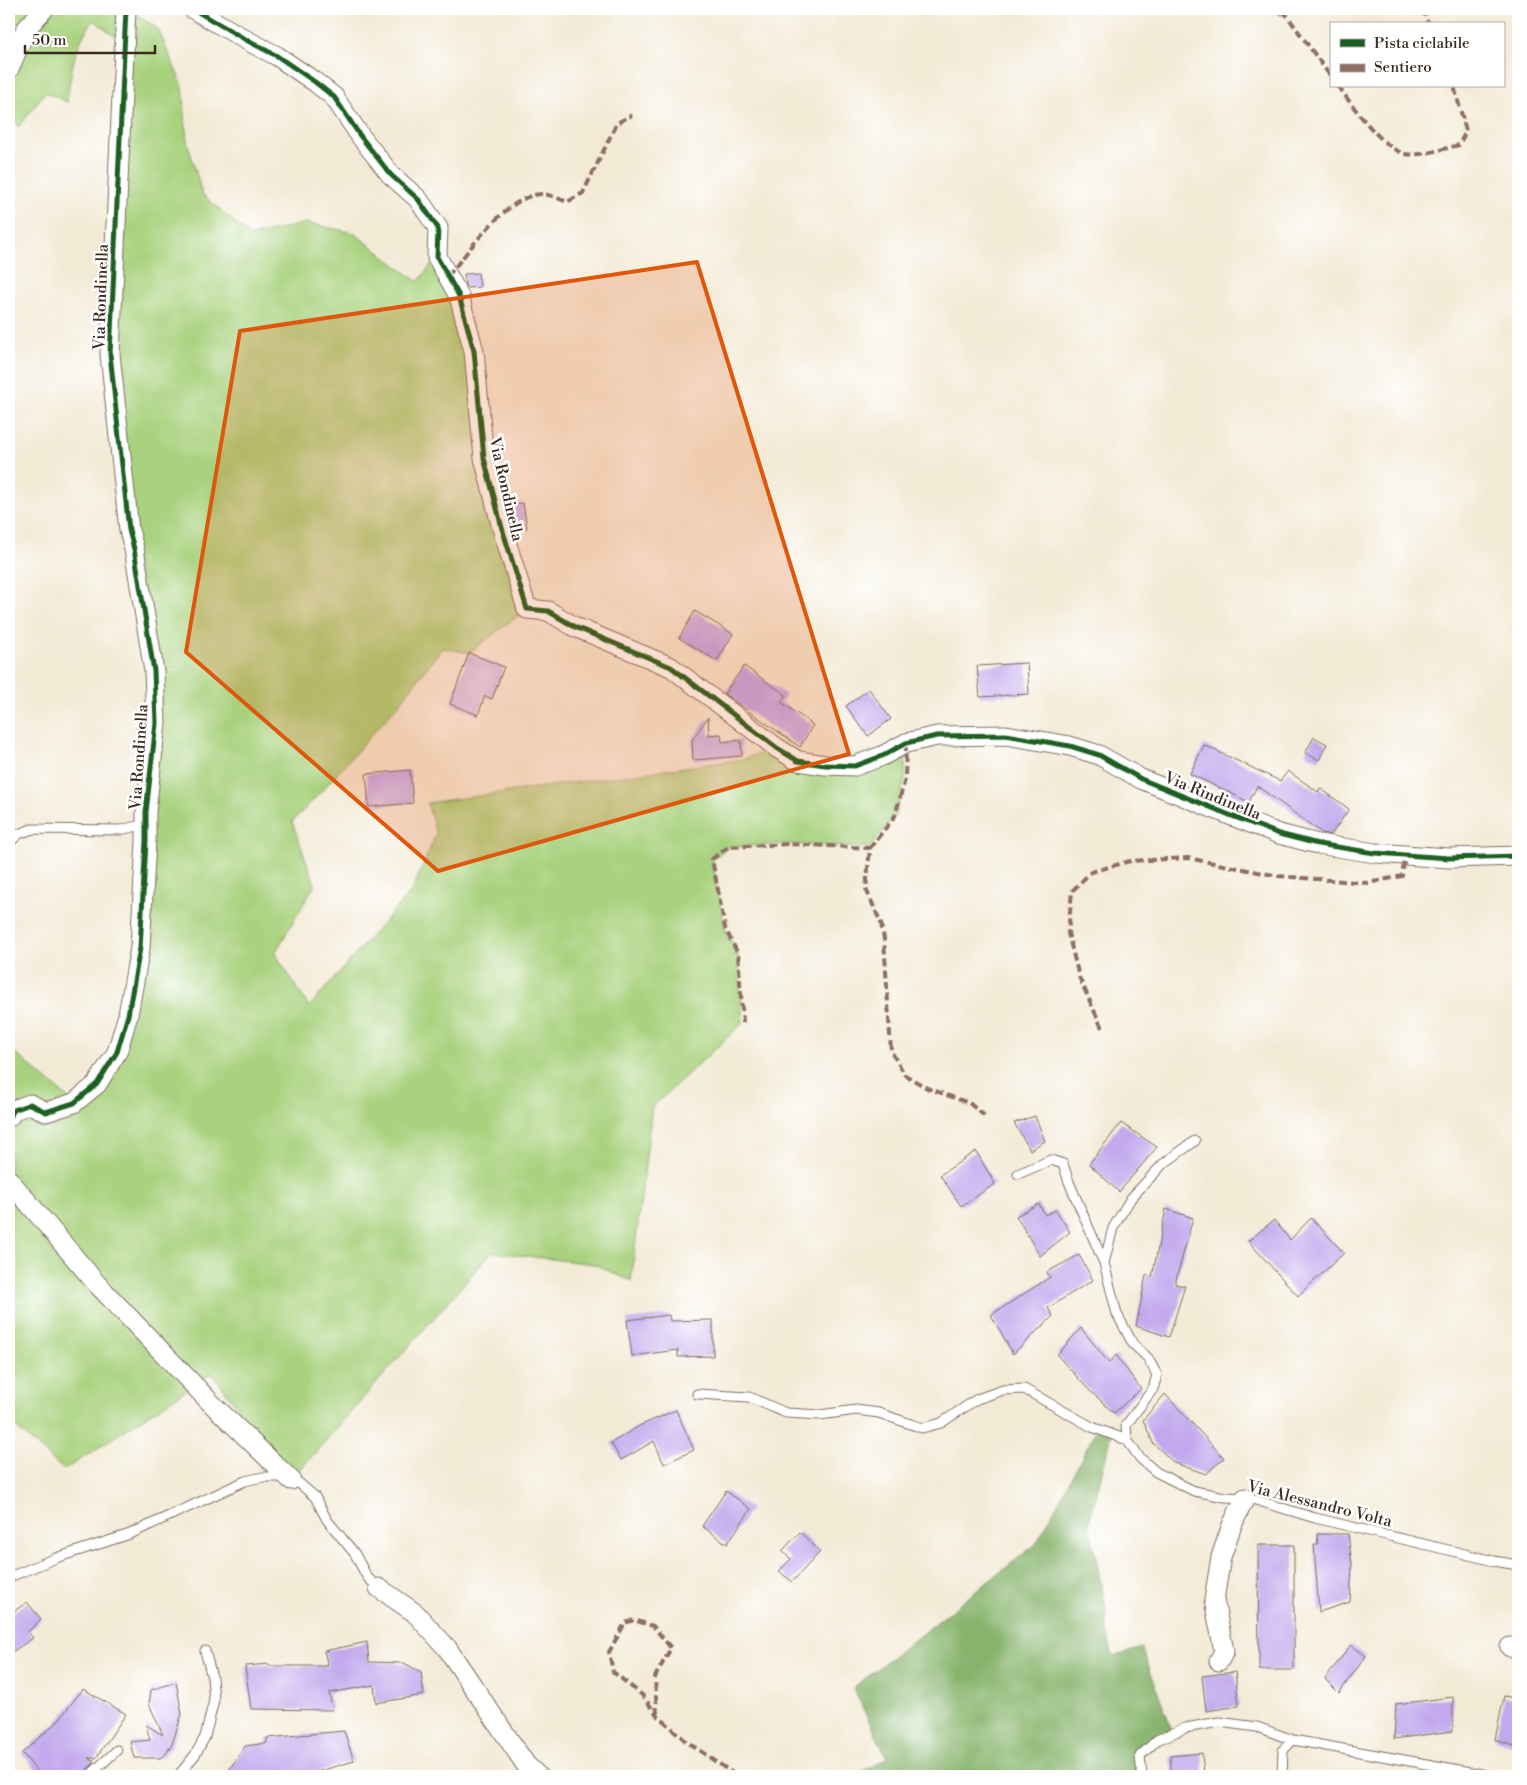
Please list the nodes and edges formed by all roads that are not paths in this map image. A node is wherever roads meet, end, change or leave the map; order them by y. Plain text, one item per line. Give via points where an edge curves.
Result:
1 (44, 9) edge
2 (126, 9) edge
3 (193, 9) edge
4 (9, 69) edge
5 (906, 743) joint
6 (146, 824) junction
7 (9, 843) edge
8 (1518, 856) edge
9 (9, 1118) edge
10 (1195, 1141) dead end
11 (1018, 1174) dead end
12 (9, 1180) edge
13 (1104, 1263) junction
14 (697, 1394) dead end
15 (1127, 1440) junction
16 (291, 1480) junction
17 (1245, 1498) junction
18 (1518, 1566) edge
19 (9, 1579) edge
20 (379, 1588) joint
21 (205, 1651) dead end
22 (1220, 1661) dead end
23 (1293, 1740) junction
24 (117, 1750) dead end
25 (89, 1776) edge
26 (178, 1776) edge
27 (538, 1776) edge
28 (1142, 1776) edge
29 (1282, 1776) edge
30 (1492, 1776) edge

1 - 4 street via 26,29
2 - 6 street, Via Rondinella via 110,354 129,530 154,671 156,723
3 - 5 street, Via Rondinella via 277,56 334,97 391,175 418,199 438,228 437,257 459,296 474,351 484,458 527,609 548,611 575,627 671,668 769,743 798,761 825,766 855,766
5 - 8 street, Via Rindinella via 937,736 1006,735 1034,739 1100,755 1141,779 1279,834 1318,844 1376,853 1440,857
6 - 7 lane via 120,830 32,830 19,834
6 - 9 street, Via Rondinella via 140,948 128,1015 117,1052 97,1084 74,1103 46,1112 30,1104 14,1110
10 - 13 lane via 1163,1164 1131,1198 1113,1228
11 - 13 lane via 1051,1160 1063,1164
12 - 16 street via 96,1283 211,1403
13 - 15 lane via 1117,1314 1133,1344 1148,1358 1157,1375 1153,1390 1126,1425
14 - 15 lane via 749,1397 786,1413 879,1412 922,1428 941,1423 977,1399 1003,1390 1024,1389 1092,1426
15 - 17 lane, Via Alessandro Volta via 1156,1472 1194,1492
16 - 19 lane via 263,1477 245,1481 130,1534 56,1558
16 - 20 lane via 315,1496 327,1520 355,1554 367,1577
17 - 18 lane, Via Alessandro Volta
17 - 22 street via 1221,1557 1214,1600 1224,1651
20 - 27 street via 415,1613 447,1648 526,1764
21 - 26 lane via 214,1700 205,1737
23 - 28 lane via 1258,1727 1219,1722 1185,1728 1157,1740 1140,1756
23 - 29 lane via 1283,1750
23 - 30 lane
24 - 25 lane

